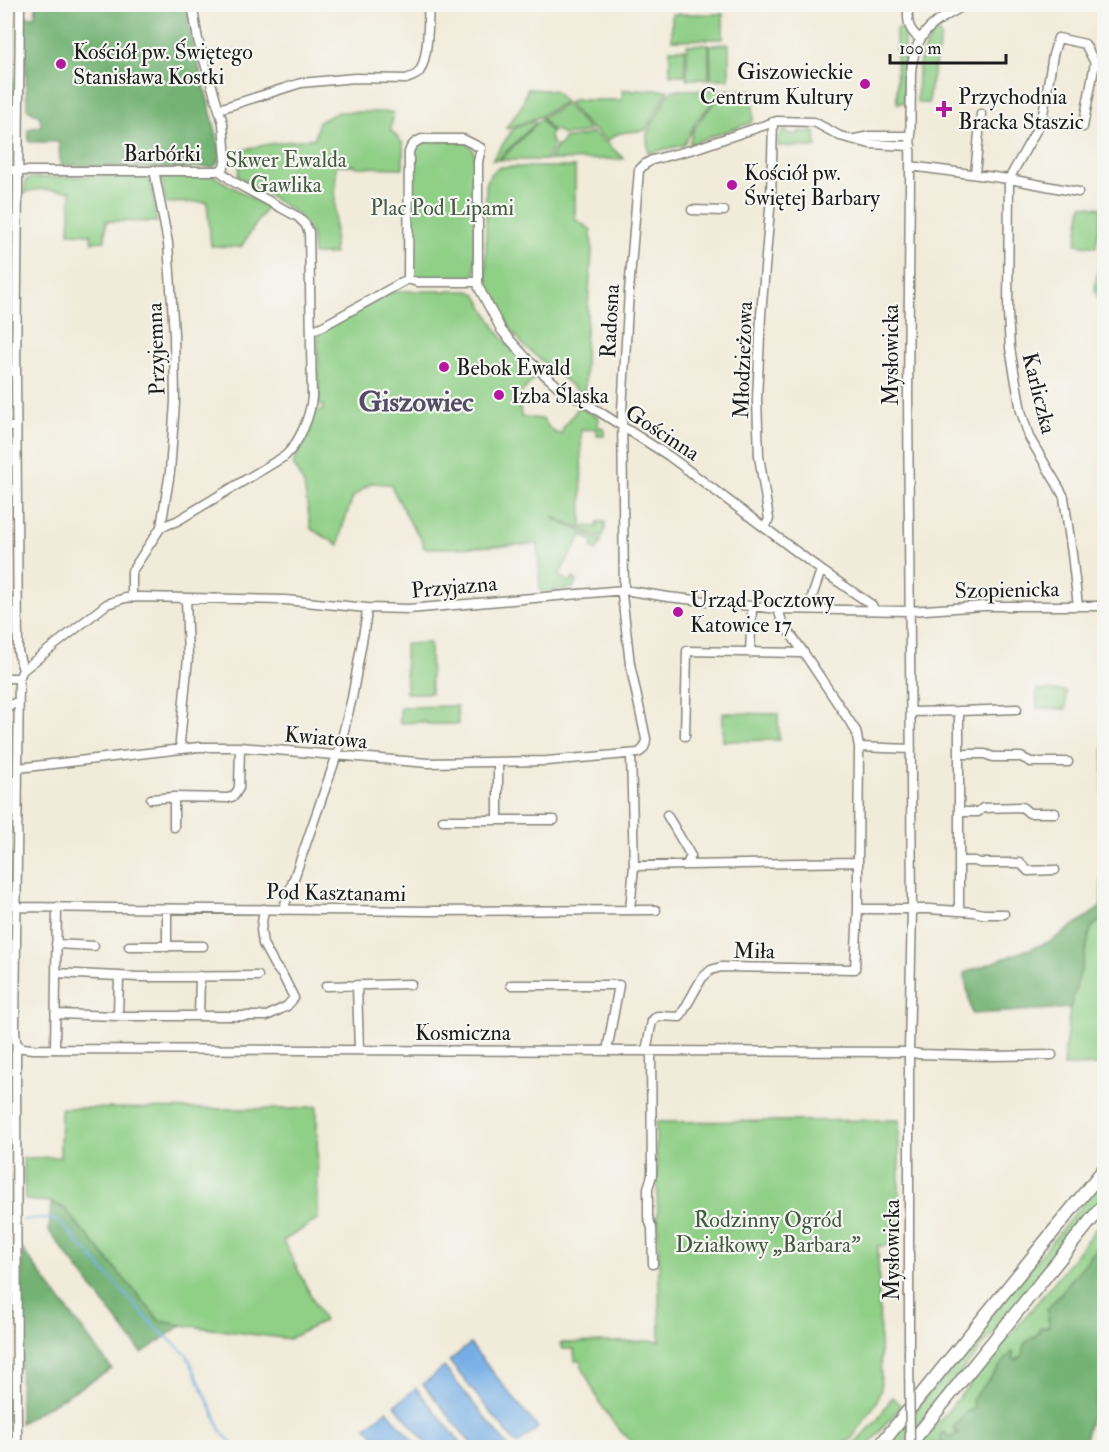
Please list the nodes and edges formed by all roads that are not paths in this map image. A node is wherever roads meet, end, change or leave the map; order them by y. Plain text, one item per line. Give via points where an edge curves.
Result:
1 (20, 4) edge
2 (192, 4) edge
3 (428, 4) edge
4 (908, 4) edge
5 (967, 4) edge
6 (920, 39) junction
7 (219, 109) junction
8 (981, 114) dead end
9 (1042, 120) junction
10 (773, 122) junction
11 (911, 141) junction
12 (910, 166) junction
13 (4, 169) edge
14 (154, 170) junction
15 (18, 171) junction
16 (220, 171) junction
17 (975, 174) junction
18 (1009, 179) junction
19 (1078, 192) dead end
20 (692, 210) dead end
21 (724, 211) dead end
22 (408, 279) junction
23 (478, 282) junction
24 (311, 330) junction
25 (4, 370) edge
26 (16, 370) junction
27 (622, 426) junction
28 (4, 427) edge
29 (16, 427) junction
30 (160, 527) junction
31 (765, 528) junction
32 (821, 570) junction
33 (624, 590) junction
34 (132, 597) junction
35 (186, 598) junction
36 (1078, 606) junction
37 (1104, 606) edge
38 (752, 607) junction
39 (367, 608) junction
40 (778, 609) junction
41 (808, 609) junction
42 (874, 610) junction
43 (910, 611) junction
44 (750, 653) junction
45 (804, 653) junction
46 (21, 674) junction
47 (4, 678) edge
48 (18, 703) junction
49 (1017, 709) dead end
50 (4, 711) edge
51 (959, 711) junction
52 (911, 712) junction
53 (686, 736) dead end
54 (240, 747) junction
55 (859, 747) junction
56 (911, 748) junction
57 (182, 749) junction
58 (631, 754) junction
59 (960, 754) junction
60 (337, 756) junction
61 (1068, 762) dead end
62 (498, 763) junction
63 (18, 768) junction
64 (174, 797) junction
65 (151, 799) dead end
66 (960, 812) junction
67 (1055, 813) dead end
68 (667, 815) dead end
69 (443, 820) dead end
70 (498, 820) junction
71 (554, 820) dead end
72 (174, 827) dead end
73 (960, 861) junction
74 (858, 862) junction
75 (687, 864) junction
76 (634, 866) junction
77 (1054, 870) dead end
78 (16, 907) junction
79 (57, 907) junction
80 (167, 909) junction
81 (264, 909) junction
82 (858, 909) junction
83 (912, 909) junction
84 (283, 910) junction
85 (630, 910) junction
86 (656, 910) dead end
87 (959, 911) junction
88 (1004, 914) dead end
89 (57, 944) junction
90 (94, 946) dead end
91 (129, 946) dead end
92 (203, 946) dead end
93 (166, 947) junction
94 (56, 973) junction
95 (119, 976) junction
96 (200, 976) junction
97 (258, 976) dead end
98 (411, 984) dead end
99 (357, 985) junction
100 (326, 986) dead end
101 (511, 986) dead end
102 (56, 1014) junction
103 (118, 1016) junction
104 (199, 1016) junction
105 (18, 1045) junction
106 (55, 1049) junction
107 (358, 1050) junction
108 (607, 1051) junction
109 (648, 1051) junction
110 (909, 1052) junction
111 (1052, 1055) dead end
112 (1104, 1169) edge
113 (1104, 1204) edge
114 (653, 1264) dead end
115 (16, 1448) edge
116 (878, 1448) edge
117 (908, 1448) edge

1 - 15 street
2 - 7 street via 198,40
3 - 7 street via 429,33 422,66 414,77 301,83
4 - 6 street via 908,24
5 - 6 street via 944,17
6 - 11 street, Mysłowicka via 912,67
7 - 16 street via 226,156
8 - 17 street
9 - 9 street, Karliczka via 1058,38 1086,44 1095,63 1083,127
9 - 18 street, Karliczka
10 - 11 street via 811,121 840,136 870,144
10 - 27 street, Radosna via 658,158 639,170
10 - 31 street, Młodzieżowa via 757,399 759,456 770,519
11 - 12 street, Mysłowicka
12 - 17 street
12 - 43 street, Mysłowicka
13 - 15 street, Barbórki
14 - 15 street, Barbórki
14 - 16 street, Barbórki
14 - 30 street, Przyjemna via 168,243 175,390 170,472
15 - 26 street
16 - 24 street, Barbórki via 298,217 309,232
17 - 18 street
18 - 19 street
18 - 36 street, Karliczka via 1010,348 1029,437 1064,497
20 - 21 street
22 - 23 street
22 - 23 street via 410,147 422,139 464,139 481,148
22 - 24 street
23 - 27 street, Gościnna via 502,331 529,361 562,390
24 - 30 street, Barbórki via 311,408 296,442 285,456 177,522
25 - 26 street
26 - 29 street
27 - 31 street, Gościnna
27 - 33 street, Radosna
28 - 29 street
29 - 46 street
30 - 34 street via 132,570
31 - 32 street
32 - 41 street
32 - 42 street
33 - 38 street, Przyjazna
33 - 39 street, Przyjazna via 421,608
33 - 58 street via 630,664 646,739 642,751
34 - 35 street, Przyjazna
34 - 46 street, Przyjazna via 101,608
35 - 39 street, Przyjazna via 285,600
35 - 57 street via 188,658
36 - 37 street, Szopienicka
36 - 43 street, Szopienicka
38 - 40 street, Przyjazna
38 - 44 street
39 - 60 street via 352,698
40 - 41 street, Przyjazna
40 - 45 street, Miła via 782,622
41 - 42 street, Przyjazna
42 - 43 street, Przyjazna
43 - 52 street, Mysłowicka
44 - 45 street
44 - 53 street via 687,651
45 - 55 street, Miła via 856,731
46 - 47 street
46 - 48 street
48 - 50 street
48 - 63 street
49 - 51 street
51 - 52 street
51 - 59 street
52 - 56 street, Mysłowicka
54 - 57 street, Kwiatowa
54 - 60 street, Kwiatowa
54 - 64 street via 239,788 234,796
55 - 56 street
55 - 74 street, Miła
56 - 83 street, Mysłowicka
57 - 63 street, Kwiatowa
58 - 62 street, Kwiatowa
58 - 76 street
59 - 61 street
59 - 66 street
60 - 62 street, Kwiatowa via 428,763
60 - 84 street
62 - 70 street
63 - 78 street
64 - 65 street
64 - 72 street
66 - 67 street via 1022,807 1029,813
66 - 73 street
68 - 75 street via 691,856
69 - 70 street
70 - 71 street
73 - 77 street via 1020,863 1028,871
73 - 87 street
74 - 75 street
74 - 82 street, Miła
75 - 76 street
76 - 85 street
78 - 79 street, Pod Kasztanami
78 - 105 street
79 - 80 street, Pod Kasztanami
79 - 89 street
80 - 81 street, Pod Kasztanami
80 - 93 street
81 - 84 street, Pod Kasztanami
81 - 104 street via 263,944 294,998 267,1016
82 - 83 street
82 - 109 street, Miła via 855,969 711,970 702,978 680,1017 654,1018
83 - 87 street
83 - 110 street, Mysłowicka
84 - 85 street, Pod Kasztanami
85 - 86 street, Pod Kasztanami
87 - 88 street
89 - 90 street
89 - 94 street
91 - 93 street
92 - 93 street
94 - 95 street
94 - 102 street
95 - 96 street
95 - 103 street
96 - 97 street
96 - 104 street
98 - 99 street
99 - 100 street
99 - 107 street
101 - 108 street via 619,985
102 - 103 street
102 - 106 street
103 - 104 street
105 - 106 street, Kosmiczna
105 - 115 street
106 - 107 street, Kosmiczna
107 - 108 street, Kosmiczna
108 - 109 street, Kosmiczna
109 - 110 street, Kosmiczna
109 - 114 street via 652,1175 648,1217
110 - 111 street
110 - 117 street, Mysłowicka, bridge
112 - 116 highway
113 - 117 highway

